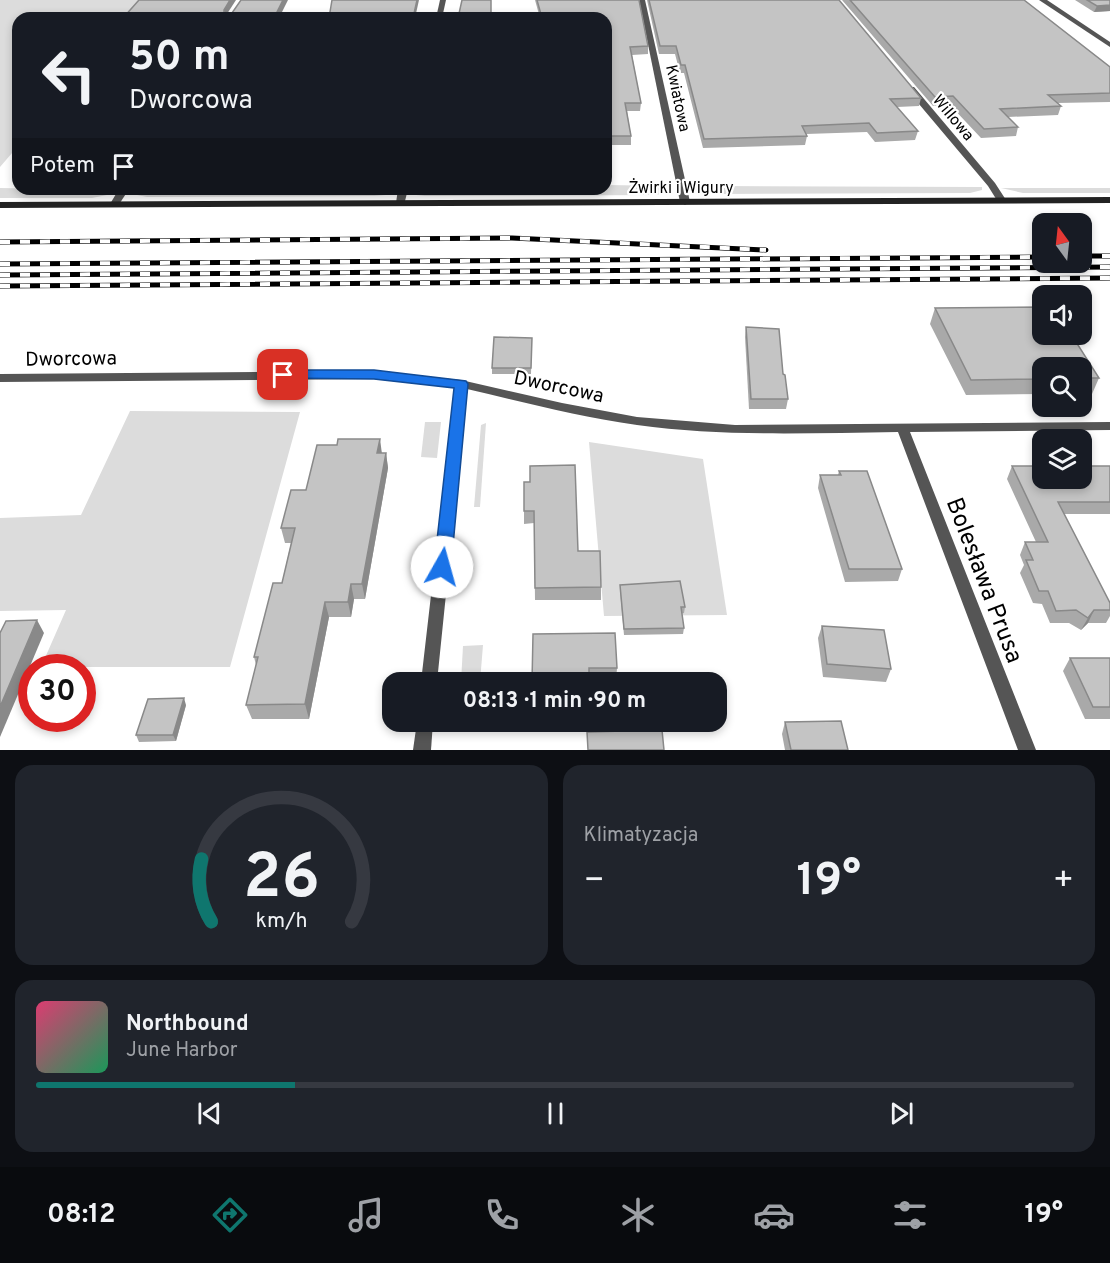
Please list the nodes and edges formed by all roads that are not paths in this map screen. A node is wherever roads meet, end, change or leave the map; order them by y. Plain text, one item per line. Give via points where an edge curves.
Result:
1 (642, 0) edge
2 (1042, 0) edge
3 (1110, 45) edge
4 (905, 82) edge
5 (120, 195) edge
6 (402, 195) edge
7 (1001, 200) junction
8 (1110, 200) edge
9 (685, 202) junction
10 (401, 203) junction
11 (115, 204) junction
12 (0, 205) edge
13 (0, 378) edge
14 (461, 384) junction
15 (1110, 426) edge
16 (902, 427) junction
17 (430, 672) edge
18 (424, 732) edge
19 (422, 750) edge
20 (1027, 750) edge

1 - 9 street, Kwiatowa
2 - 3 street
4 - 7 street, Willowa
5 - 11 street
6 - 10 street
7 - 8 main road, Żwirki i Wigury
7 - 9 main road, Żwirki i Wigury
9 - 10 main road, Żwirki i Wigury
10 - 11 main road, Żwirki i Wigury
11 - 12 main road, Żwirki i Wigury
13 - 14 street, Dworcowa via 374,375
14 - 16 street, Dworcowa via 562,407 686,427
14 - 17 street
15 - 16 street, Dworcowa
16 - 20 street, Bolesława Prusa
18 - 19 street

